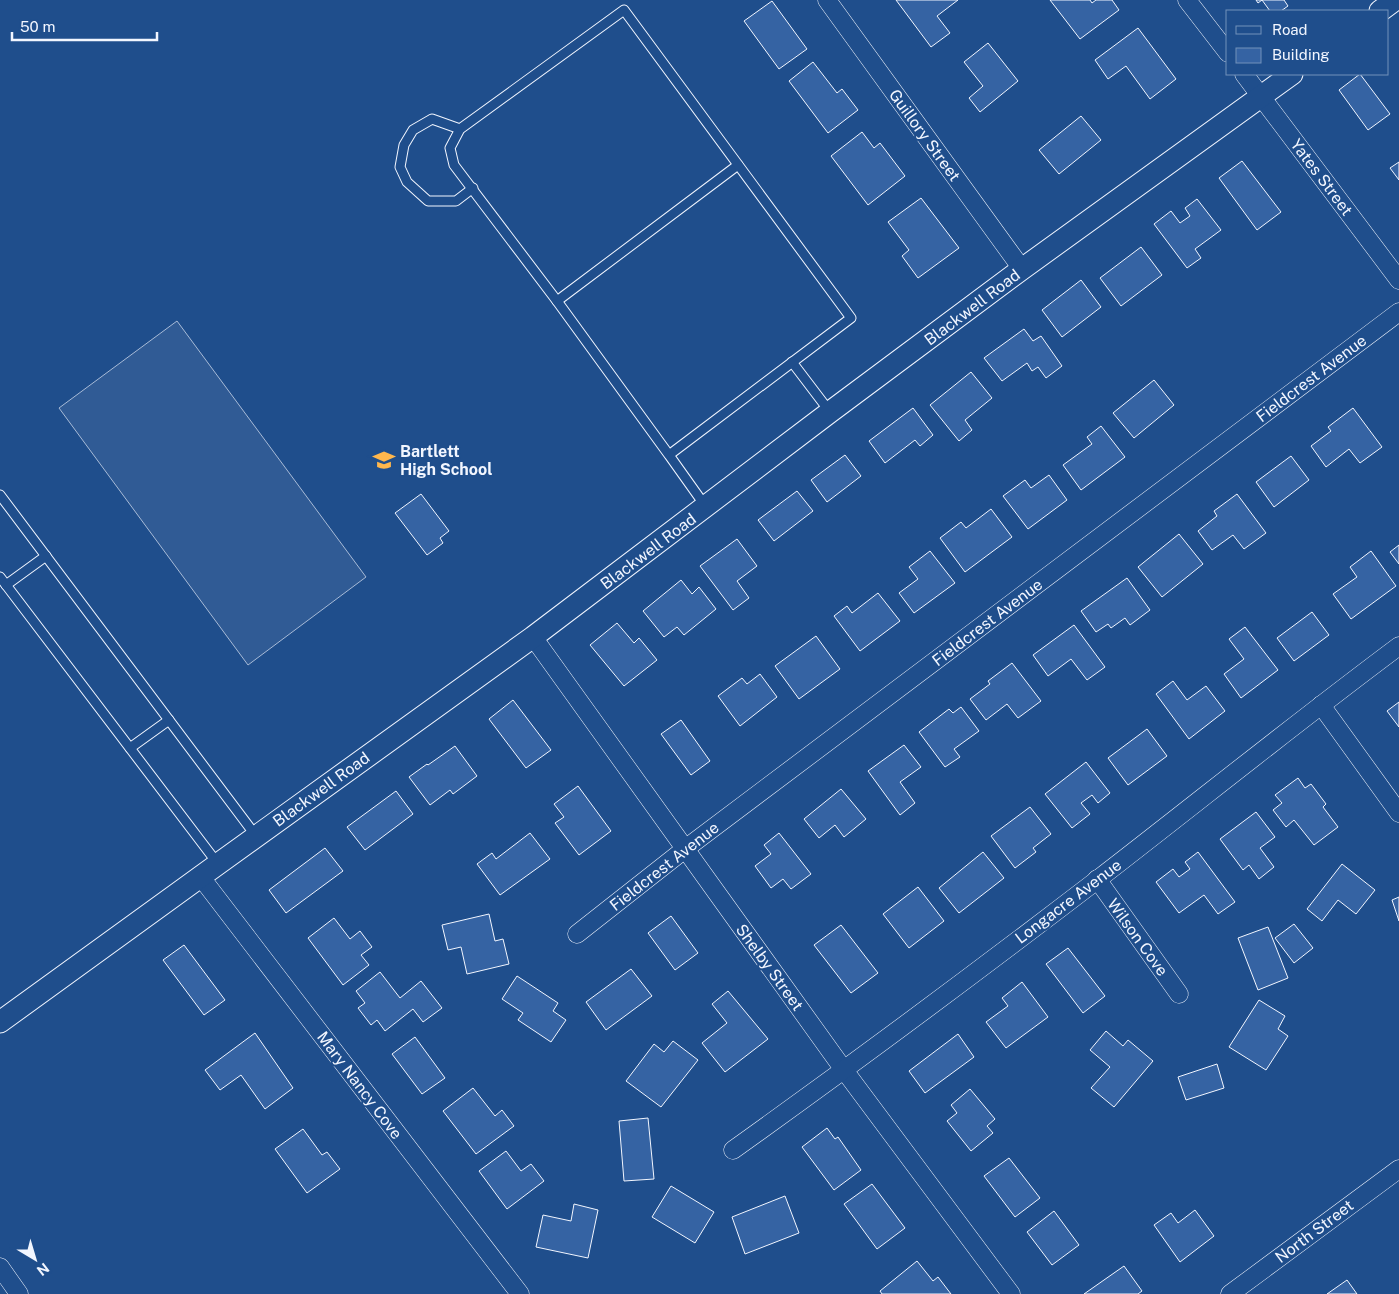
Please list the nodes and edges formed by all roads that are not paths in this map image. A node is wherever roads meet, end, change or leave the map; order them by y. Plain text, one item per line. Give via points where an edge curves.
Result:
1 (827, 0) edge
2 (1187, 0) edge
3 (1395, 0) edge
4 (1381, 10) edge
5 (1226, 50) edge
6 (1245, 75) edge
7 (1291, 75) edge
8 (1261, 96) junction
9 (460, 129) junction
10 (738, 165) junction
11 (473, 188) junction
12 (1022, 269) junction
13 (1399, 280) edge
14 (557, 301) junction
15 (1399, 312) edge
16 (792, 362) junction
17 (830, 412) junction
18 (669, 456) junction
19 (0, 494) edge
20 (706, 507) junction
21 (46, 556) junction
22 (0, 577) edge
23 (6, 585) junction
24 (533, 637) junction
25 (1399, 646) edge
26 (1321, 705) junction
27 (169, 720) junction
28 (130, 748) junction
29 (1399, 813) edge
30 (256, 836) junction
31 (685, 850) junction
32 (218, 864) junction
33 (200, 876) junction
34 (1097, 880) junction
35 (578, 934) dead end
36 (1179, 994) dead end
37 (0, 1022) edge
38 (844, 1070) junction
39 (733, 1150) dead end
40 (1399, 1169) edge
41 (0, 1267) edge
42 (1249, 1288) edge
43 (19, 1294) edge
44 (520, 1294) edge
45 (1011, 1294) edge
46 (1230, 1294) edge

1 - 12 street, Guillory Street
2 - 5 street
3 - 4 street
6 - 8 street, Yates Street
7 - 8 street, Blackwell Road
8 - 12 street, Blackwell Road
8 - 13 street, Yates Street
9 - 10 lane via 624,10
9 - 11 lane via 450,148 454,165
9 - 11 lane via 432,119 413,130 404,144 400,167 406,182 428,201 456,201
10 - 14 lane
10 - 16 lane via 851,318
11 - 14 lane
12 - 17 street, Blackwell Road
14 - 18 lane
15 - 31 street, Fieldcrest Avenue
16 - 17 lane
16 - 18 lane
17 - 20 street, Blackwell Road
18 - 20 lane
19 - 21 lane
20 - 24 street, Blackwell Road
21 - 23 lane
21 - 27 lane
22 - 23 lane
23 - 28 lane
24 - 30 street, Blackwell Road
24 - 31 street, Shelby Street
25 - 26 street, Longacre Avenue
26 - 29 street
26 - 34 street, Longacre Avenue
27 - 28 lane
27 - 30 lane
28 - 32 lane
30 - 32 street, Blackwell Road
31 - 35 street, Fieldcrest Avenue
31 - 38 street, Shelby Street
32 - 33 street, Blackwell Road
33 - 37 street, Blackwell Road
33 - 44 street, Mary Nancy Cove
34 - 36 street, Wilson Cove
34 - 38 street, Longacre Avenue
38 - 39 street, Longacre Avenue
38 - 45 street, Shelby Street
40 - 42 street, North Street
41 - 43 street
42 - 46 street, North Street

